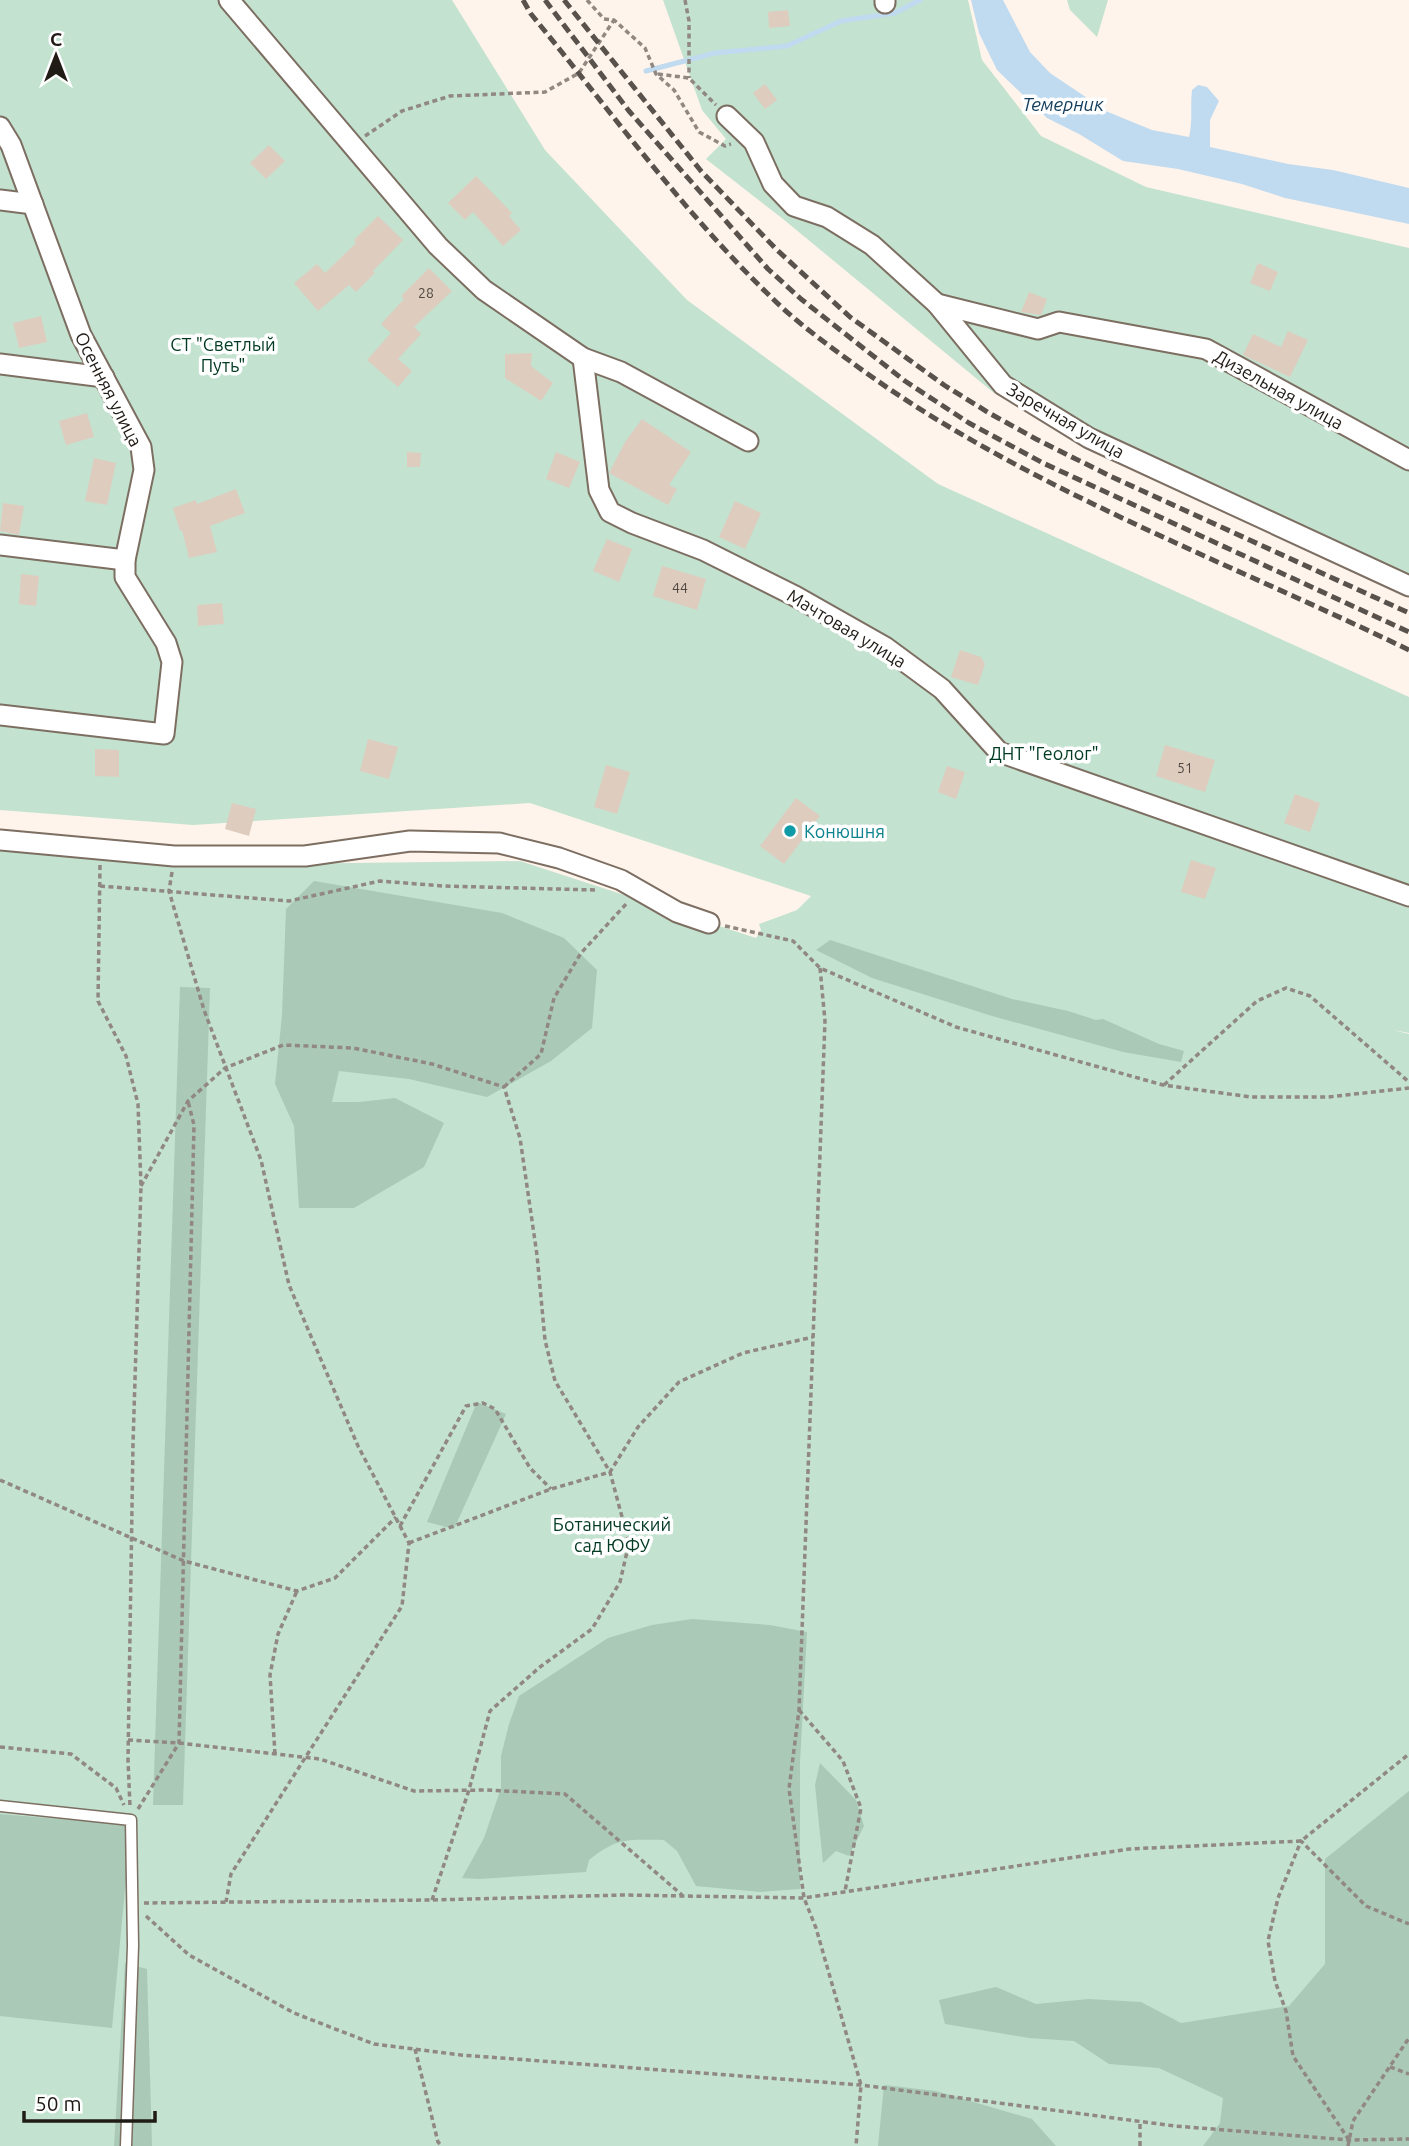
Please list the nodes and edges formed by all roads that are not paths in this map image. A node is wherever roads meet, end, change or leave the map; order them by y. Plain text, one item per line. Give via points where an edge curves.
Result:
1 (229, 0) edge
2 (727, 116) road end
3 (0, 127) edge
4 (0, 200) edge
5 (33, 204) junction
6 (937, 304) junction
7 (583, 358) junction
8 (0, 364) edge
9 (104, 377) junction
10 (748, 441) dead end
11 (1409, 460) edge
12 (0, 545) edge
13 (125, 561) junction
14 (1409, 586) edge
15 (0, 715) edge
16 (0, 839) edge
17 (1409, 896) edge
18 (709, 923) road end
19 (0, 1806) edge
20 (126, 2146) edge

1 - 7 street via 439,246 484,290
2 - 6 street, Заречная улица via 751,138 773,184 794,206 827,217 872,245
3 - 5 street, Осенняя улица
4 - 5 street
5 - 9 street, Осенняя улица via 81,335
6 - 11 street, Дизельная улица via 1038,329 1059,322 1206,349
6 - 14 street, Заречная улица via 1003,385 1089,438
7 - 10 street via 621,372
7 - 17 street, Мачтовая улица via 599,490 610,512 703,550 885,647 942,689 999,752
8 - 9 street
9 - 13 street, Осенняя улица via 141,447 144,470
12 - 13 street
13 - 15 street, Осенняя улица via 125,577 166,643 172,662 164,734
16 - 18 street via 174,856 305,856 410,841 499,843 621,880 677,912
19 - 20 lane via 131,1820 133,1946

